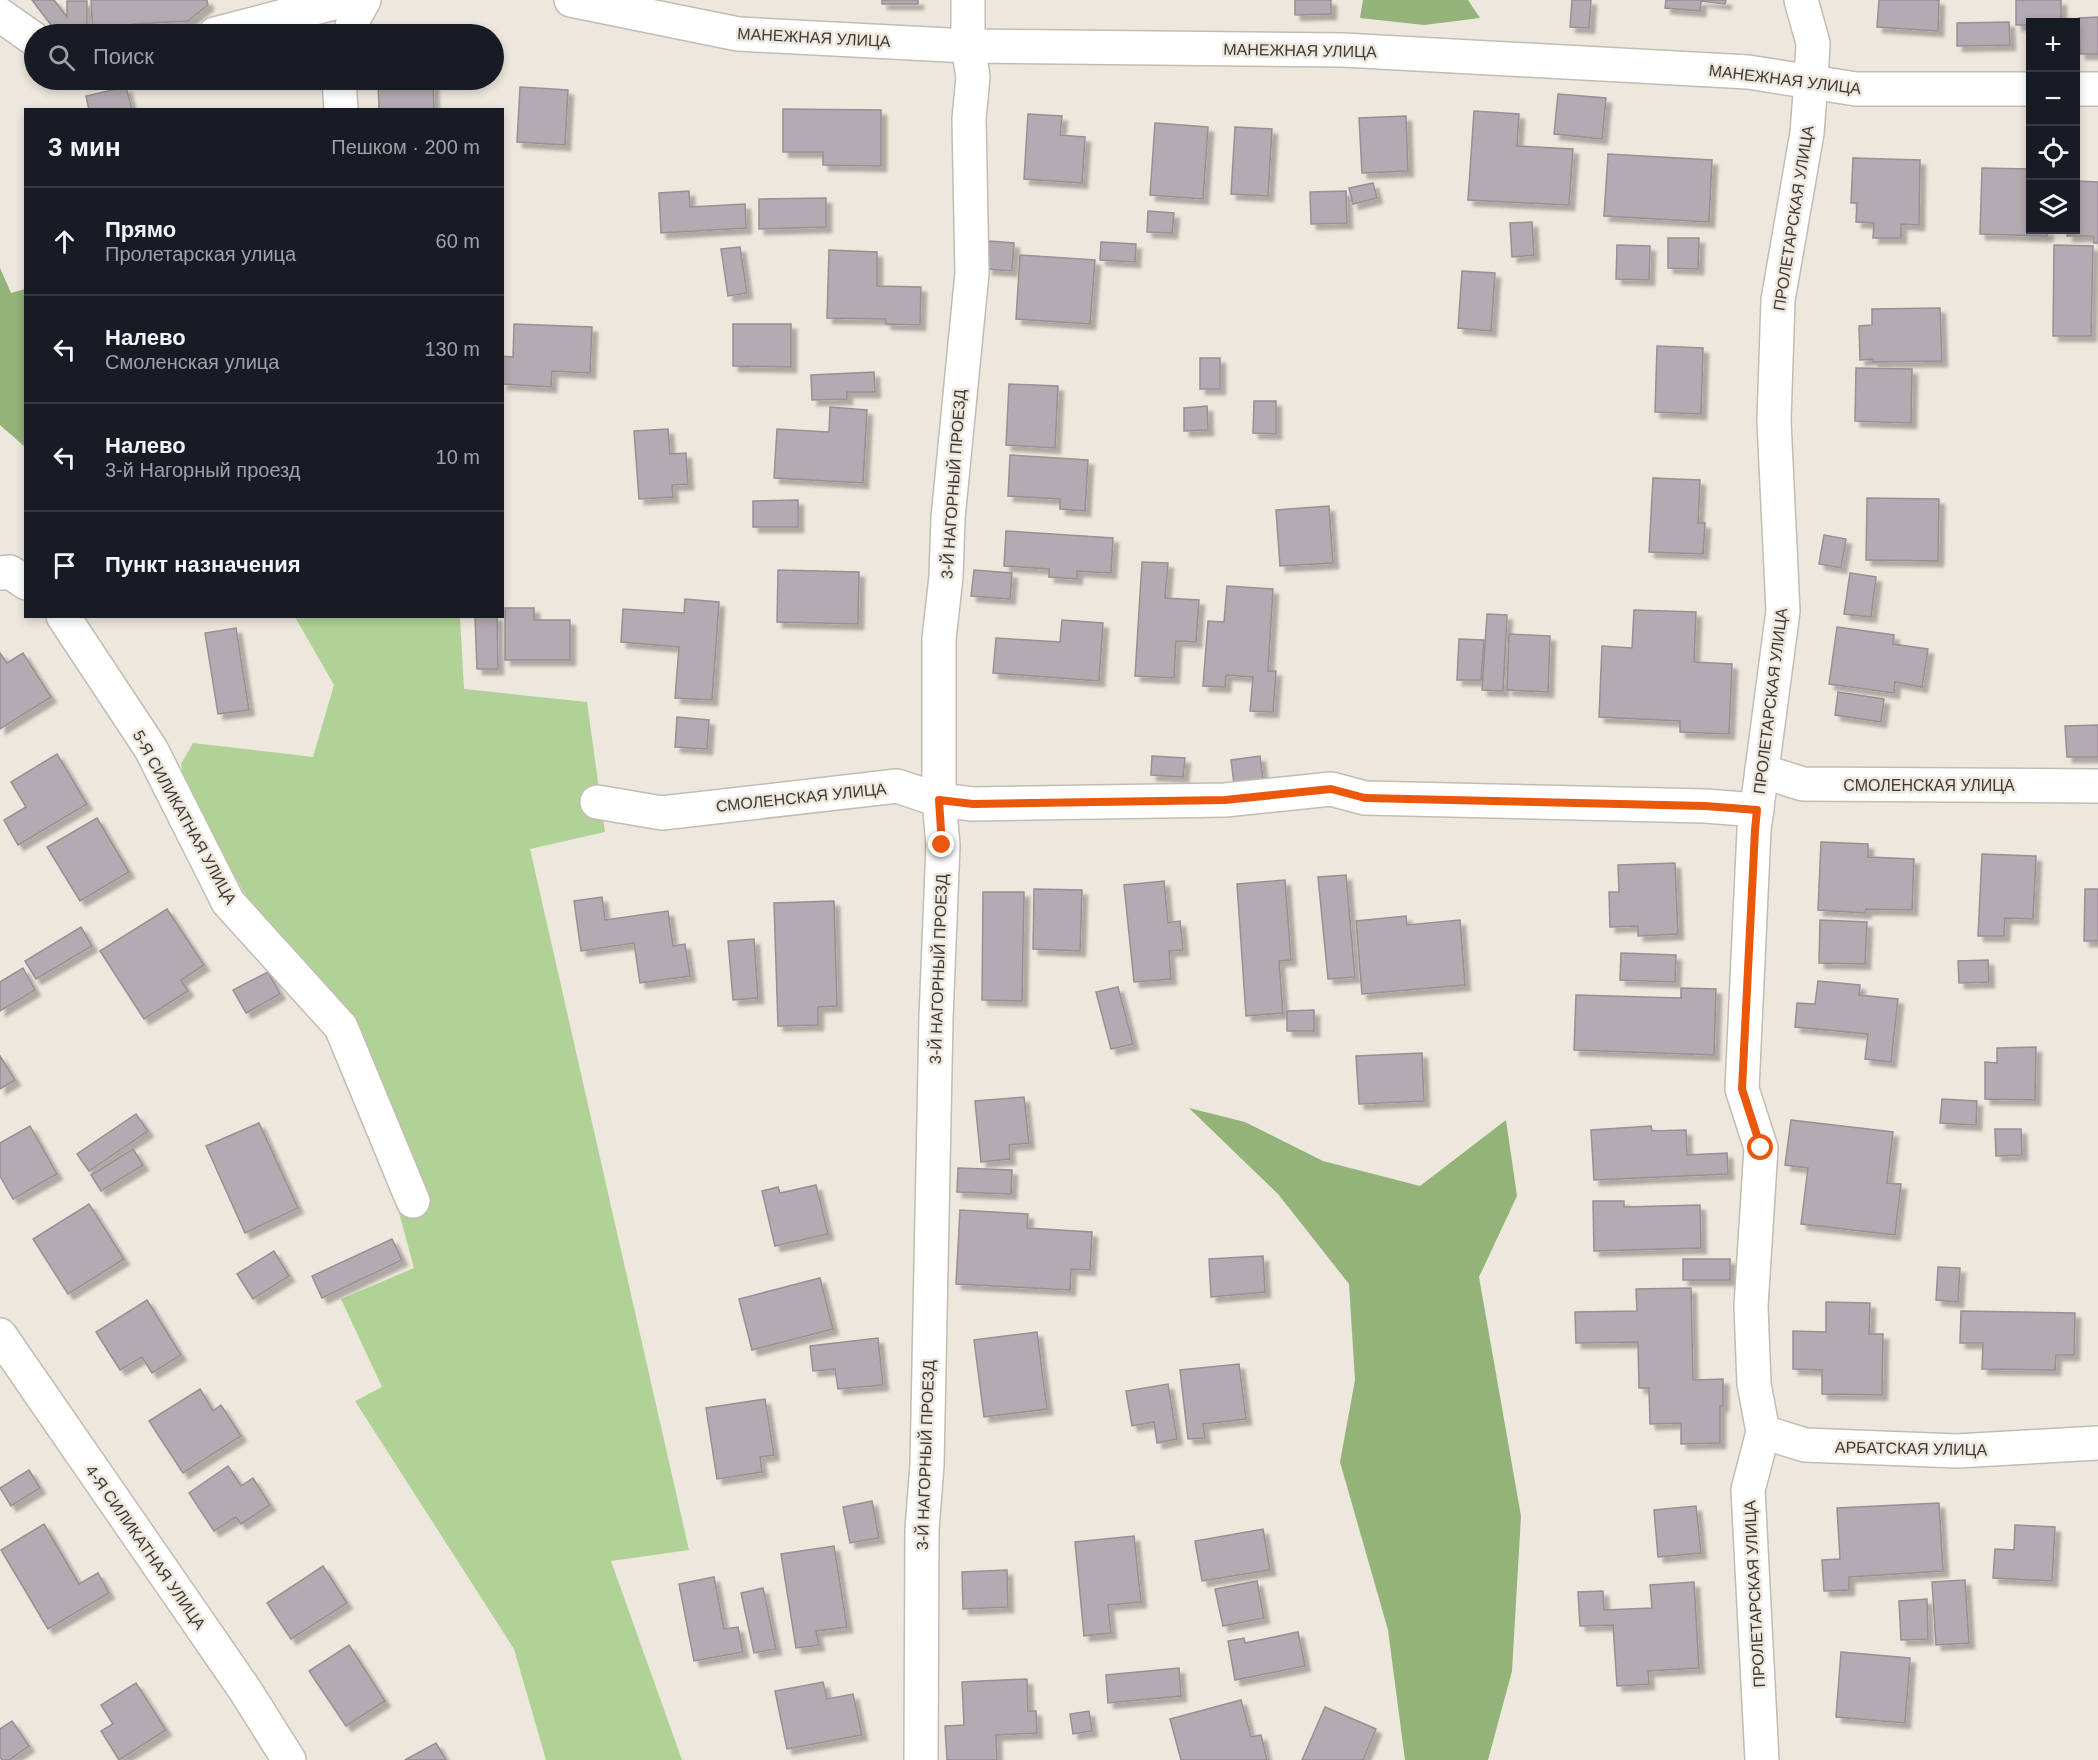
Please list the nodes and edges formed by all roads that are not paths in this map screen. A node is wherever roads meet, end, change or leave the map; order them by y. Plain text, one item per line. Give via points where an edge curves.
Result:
1 (345, 0) edge
2 (364, 0) edge
3 (572, 0) edge
4 (968, 0) edge
5 (1801, 0) edge
6 (0, 15) edge
7 (253, 24) edge
8 (352, 24) edge
9 (24, 32) edge
10 (968, 46) junction
11 (1811, 81) junction
12 (2026, 89) edge
13 (2080, 89) edge
14 (2098, 89) edge
15 (340, 90) edge
16 (341, 108) edge
17 (64, 618) edge
18 (1762, 771) junction
19 (2098, 786) edge
20 (939, 800) junction
21 (597, 802) dead end
22 (1757, 810) junction
23 (413, 1201) dead end
24 (0, 1335) edge
25 (1763, 1432) junction
26 (2098, 1443) edge
27 (289, 1760) edge
28 (921, 1760) edge
29 (1762, 1760) edge

1 - 7 street
2 - 8 street
3 - 10 street, МАНЕЖНАЯ УЛИЦА via 738,34
4 - 10 street, 3-Й НАГОРНЫЙ ПРОЕЗД
5 - 11 street, ПРОЛЕТАРСКАЯ УЛИЦА via 1813,43
6 - 9 street
10 - 11 street, МАНЕЖНАЯ УЛИЦА via 1343,50 1748,72
10 - 20 street, 3-Й НАГОРНЫЙ ПРОЕЗД via 974,77 969,119 972,273 939,639
11 - 12 street, МАНЕЖНАЯ УЛИЦА via 1856,89
11 - 18 street, ПРОЛЕТАРСКАЯ УЛИЦА via 1807,133 1778,300 1774,421 1783,611
13 - 14 street
15 - 16 street
17 - 23 street, 5-Я СИЛИКАТНАЯ УЛИЦА via 151,749 228,902 341,1027
18 - 19 street, СМОЛЕНСКАЯ УЛИЦА via 1803,784
18 - 22 street, ПРОЛЕТАРСКАЯ УЛИЦА
20 - 21 street, СМОЛЕНСКАЯ УЛИЦА via 897,786 662,813
20 - 22 street, СМОЛЕНСКАЯ УЛИЦА via 973,804 1225,800 1331,789 1365,798
20 - 28 street, 3-Й НАГОРНЫЙ ПРОЕЗД via 942,845 927,1465 922,1530
22 - 25 street, ПРОЛЕТАРСКАЯ УЛИЦА via 1742,1089 1761,1148 1751,1306 1754,1384
24 - 27 street, 4-Я СИЛИКАТНАЯ УЛИЦА via 245,1689
25 - 26 street, АРБАТСКАЯ УЛИЦА via 1805,1445 1958,1451
25 - 29 street, ПРОЛЕТАРСКАЯ УЛИЦА via 1748,1490

